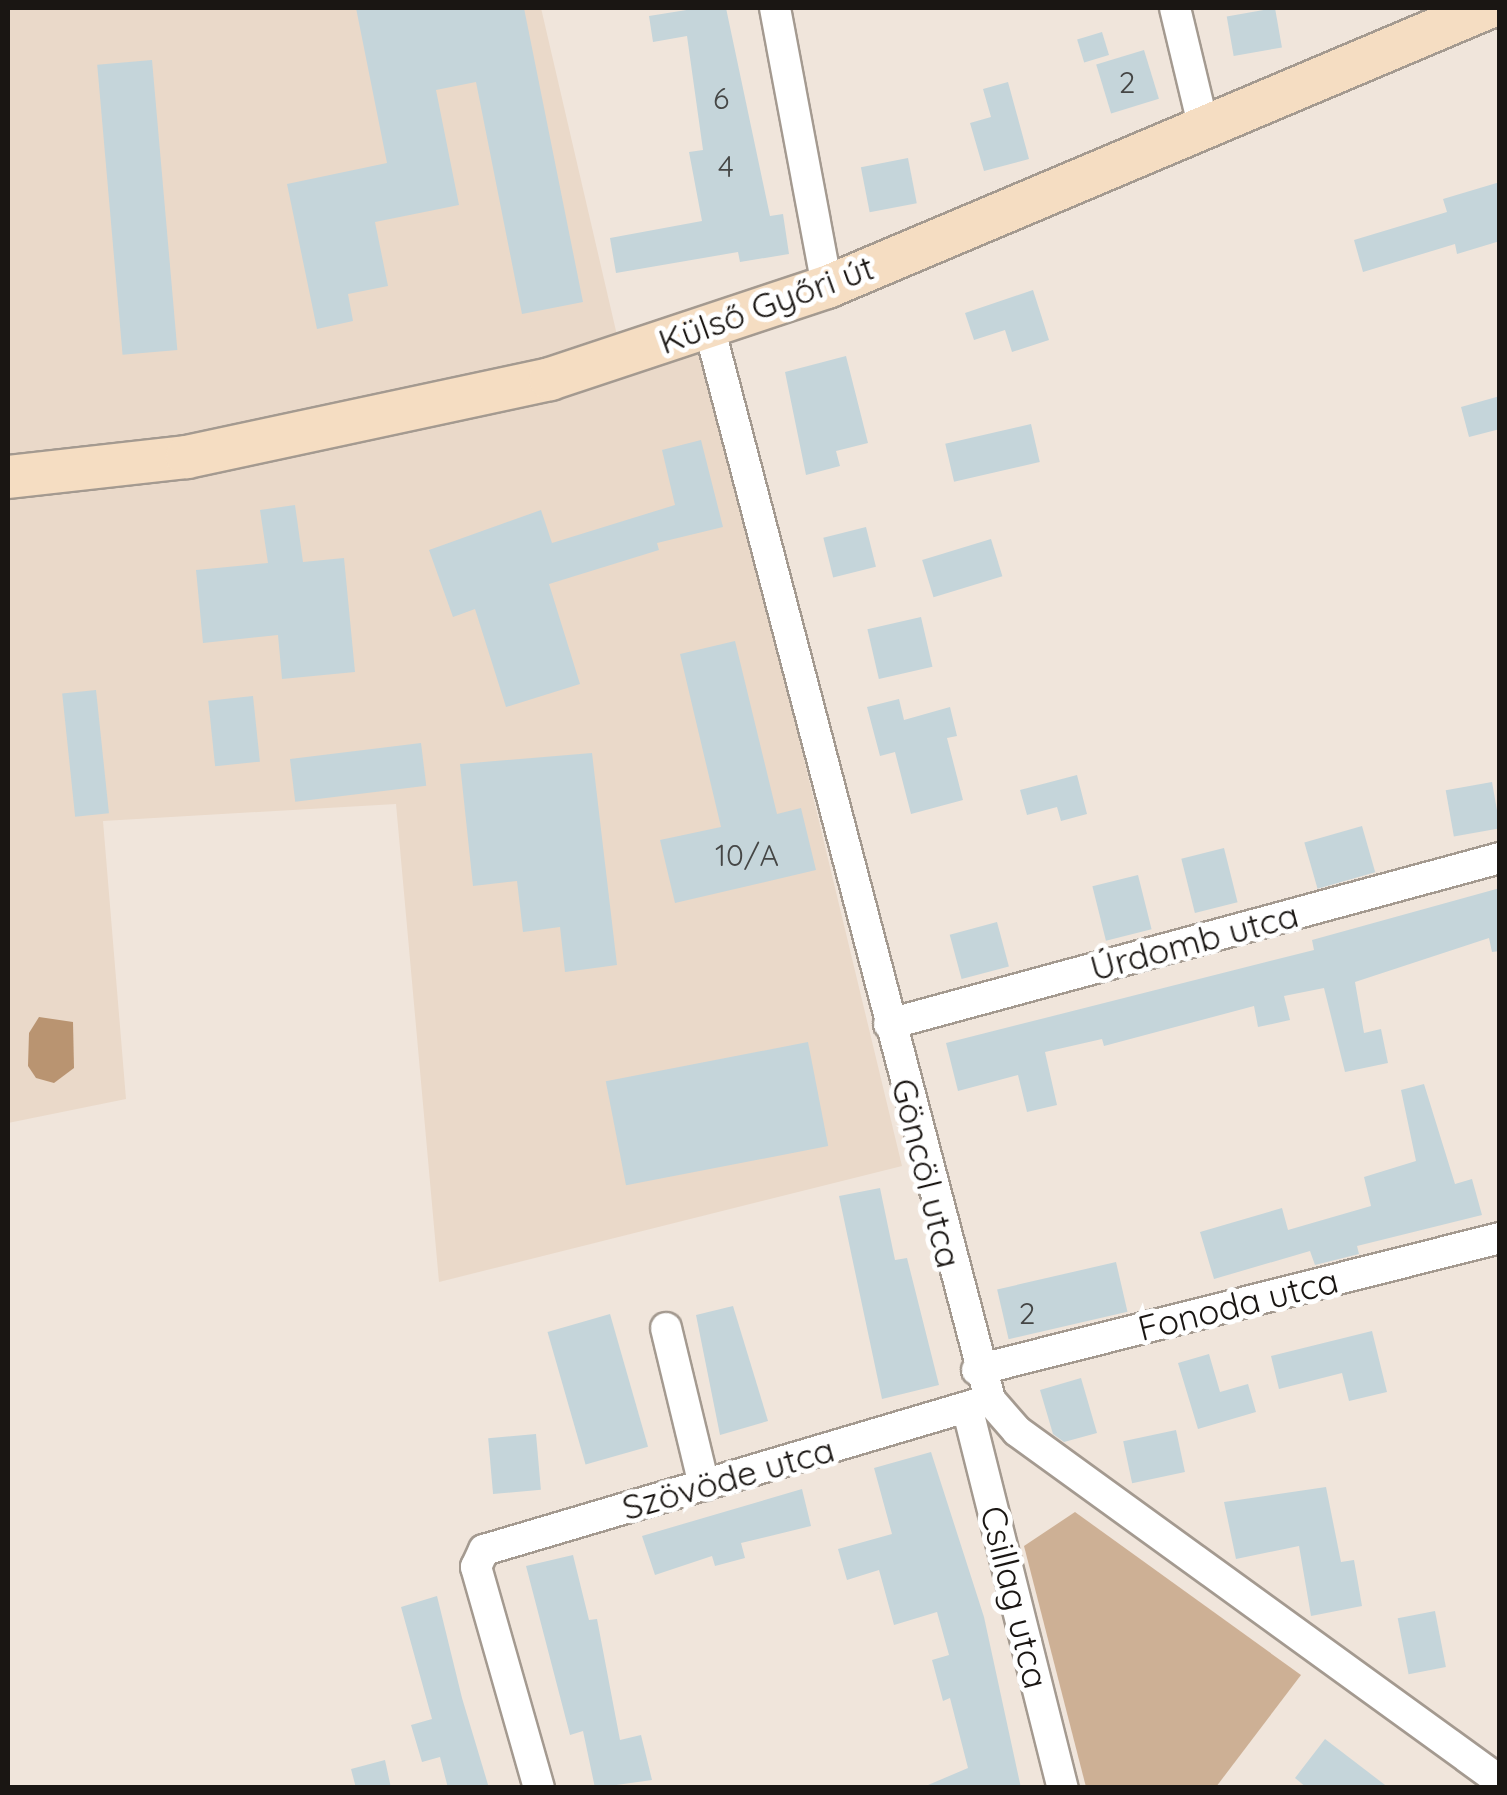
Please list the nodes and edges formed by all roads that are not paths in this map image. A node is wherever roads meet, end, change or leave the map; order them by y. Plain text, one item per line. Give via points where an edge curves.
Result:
1 (776, 8) edge
2 (1175, 8) edge
3 (1487, 8) edge
4 (1203, 124) junction
5 (828, 287) junction
6 (709, 327) junction
7 (8, 477) edge
8 (1500, 858) edge
9 (888, 1024) junction
10 (1500, 1238) edge
11 (666, 1328) dead end
12 (978, 1370) junction
13 (979, 1404) junction
14 (704, 1485) junction
15 (1500, 1780) edge
16 (538, 1788) edge
17 (1063, 1788) edge

1 - 5 street
2 - 4 street
3 - 4 main road, Külső Győri út
4 - 5 main road, Külső Győri út
5 - 6 main road, Külső Győri út
6 - 7 main road, Külső Győri út via 550,379 376,420 187,457
6 - 9 street, Göncöl utca
8 - 9 street, Úrdomb utca
9 - 12 street, Göncöl utca
10 - 12 street, Fonoda utca
11 - 14 street
12 - 13 street, Göncöl utca
13 - 14 street, Szövöde utca
13 - 15 street, Göncöl utca
13 - 17 street, Csillag utca
14 - 16 street, Szövöde utca via 484,1550 476,1567

